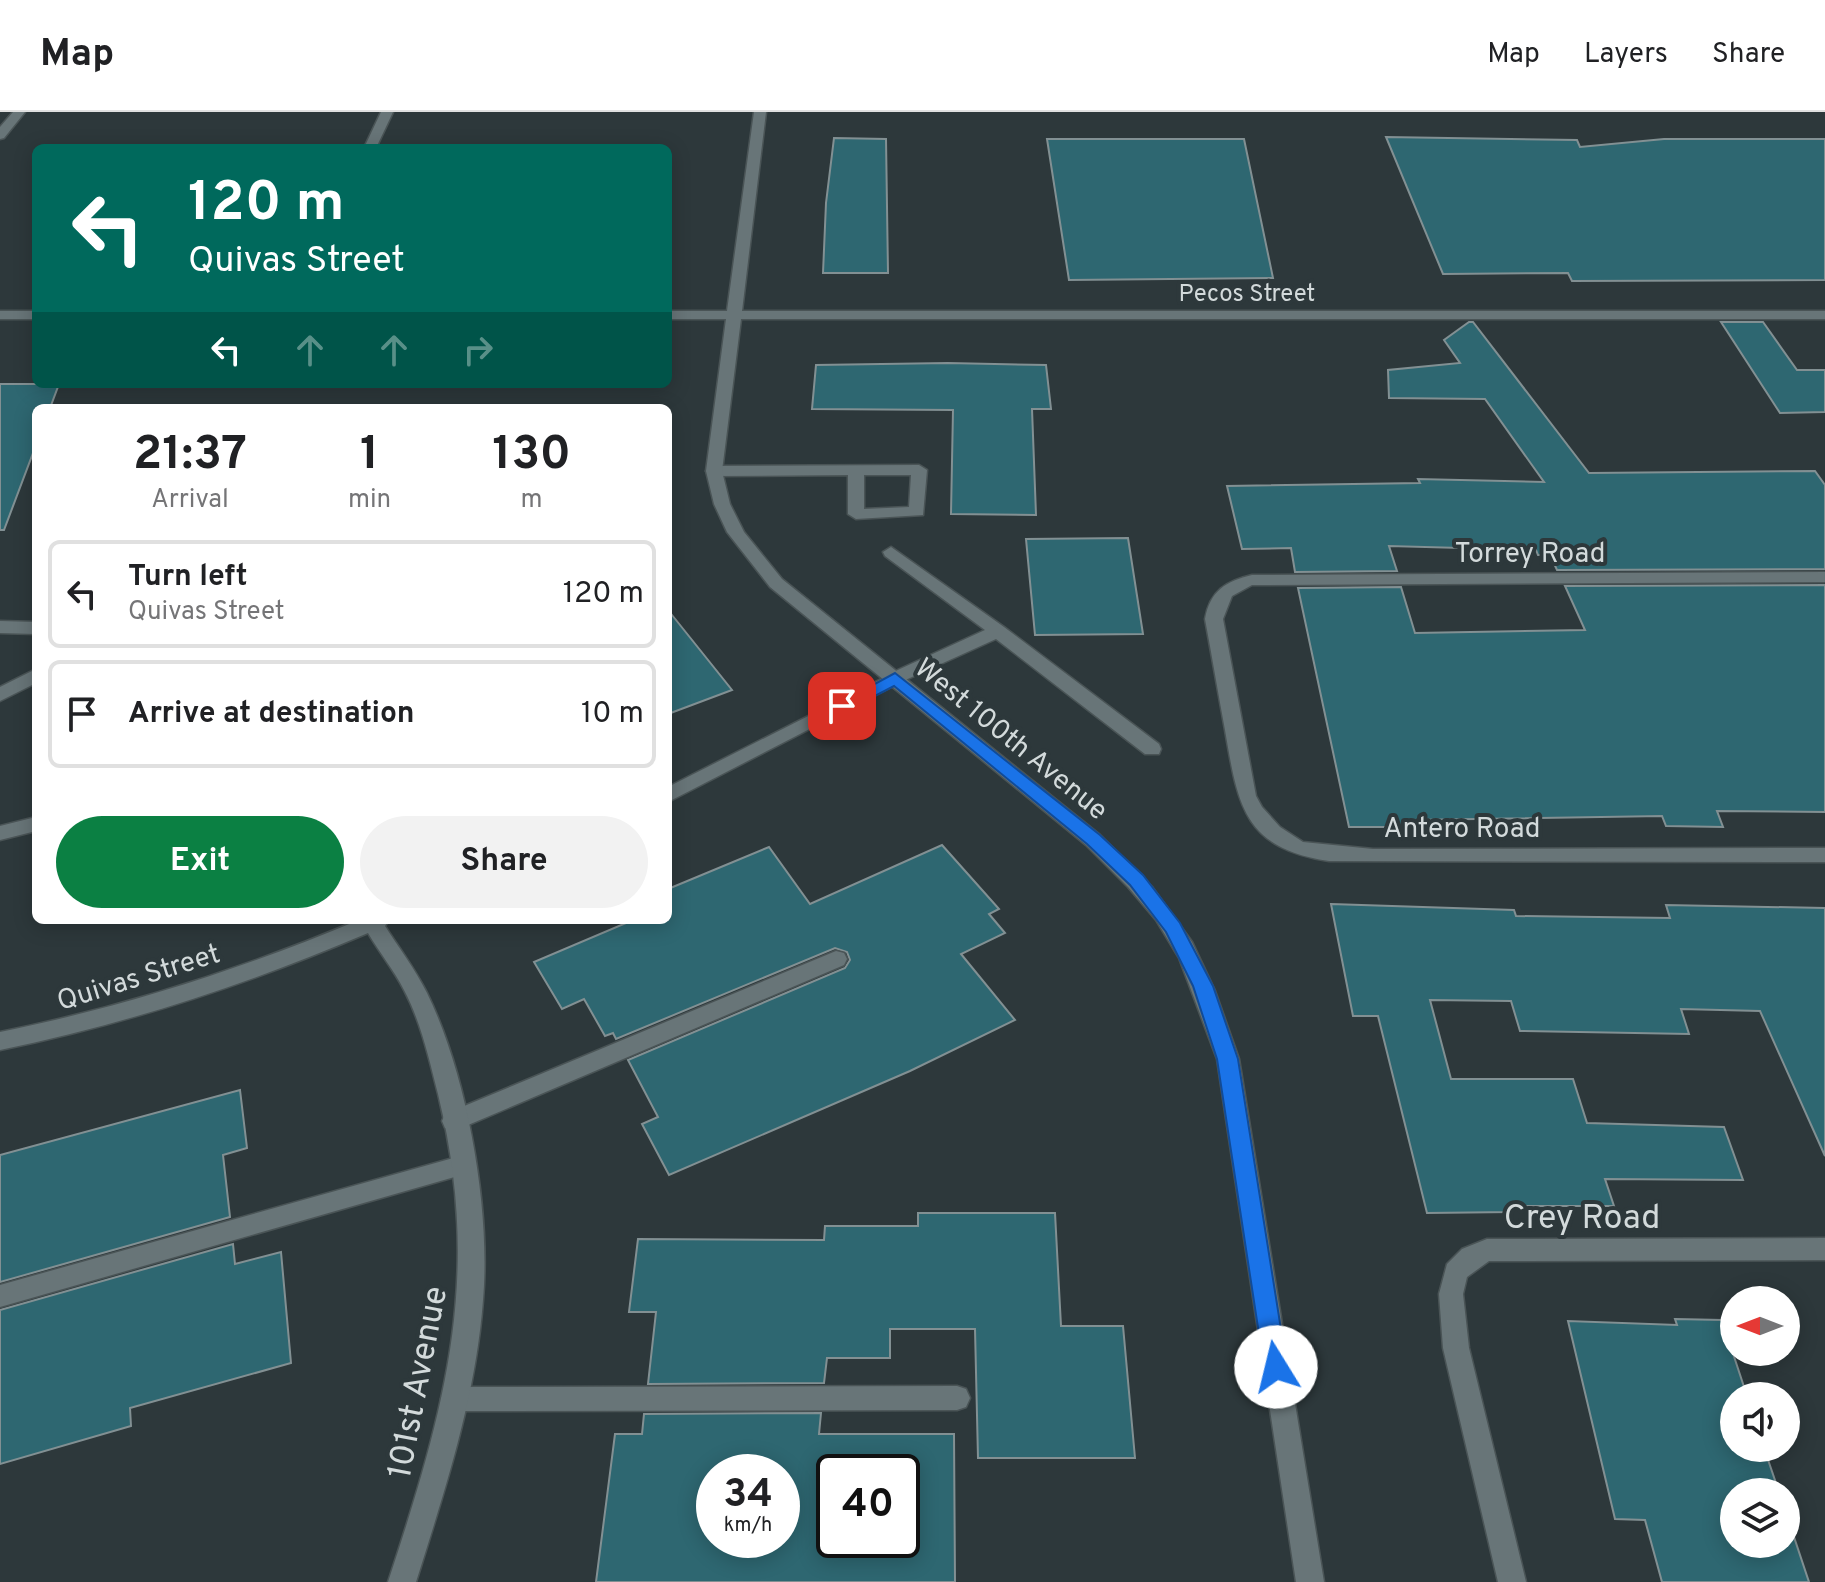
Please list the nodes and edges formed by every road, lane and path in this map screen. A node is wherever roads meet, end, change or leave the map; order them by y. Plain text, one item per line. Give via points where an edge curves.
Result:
1 (19, 112) edge
2 (387, 112) edge
3 (760, 112) edge
4 (0, 135) edge
5 (372, 144) edge
6 (0, 315) edge
7 (32, 315) edge
8 (672, 315) edge
9 (735, 315) junction
10 (1825, 315) edge
11 (856, 470) junction
12 (714, 471) junction
13 (891, 552) dead end
14 (1825, 577) edge
15 (1236, 583) joint
16 (0, 627) edge
17 (32, 628) edge
18 (998, 631) junction
19 (32, 677) edge
20 (895, 678) junction
21 (0, 695) edge
22 (1152, 749) dead end
23 (672, 793) edge
24 (32, 825) edge
25 (0, 833) edge
26 (1825, 855) edge
27 (370, 924) edge
28 (376, 924) edge
29 (836, 959) dead end
30 (0, 1041) edge
31 (453, 1121) junction
32 (464, 1165) junction
33 (1825, 1249) edge
34 (0, 1296) edge
35 (957, 1398) dead end
36 (454, 1399) junction
37 (402, 1582) edge
38 (1310, 1582) edge
39 (1512, 1582) edge

1 - 4 street
2 - 5 street
3 - 9 street, West 100th Avenue
6 - 7 street
8 - 9 street, Pecos Street
9 - 10 street, Pecos Street
9 - 12 street, West 100th Avenue
11 - 11 street via 919,470 917,512 856,514
11 - 12 street
12 - 20 street, West 100th Avenue via 718,497 747,553 776,583
13 - 18 street
14 - 15 street, Torrey Road
15 - 26 street, Antero Road via 1221,594 1214,619 1246,796 1274,834 1295,847 1318,853 1395,855
16 - 17 street
18 - 20 street
18 - 22 street
19 - 21 street
20 - 23 street
20 - 38 street, West 100th Avenue via 1136,880 1173,928 1203,986 1228,1059
24 - 25 street
27 - 30 street, Quivas Street via 145,1009
28 - 31 street, 101st Avenue via 419,999
29 - 31 street
31 - 32 street, 101st Avenue
32 - 34 street
32 - 36 street, 101st Avenue via 471,1297
33 - 39 street, Crey Road via 1487,1250 1456,1272 1451,1294 1456,1348
35 - 36 street
36 - 37 street, 101st Avenue

